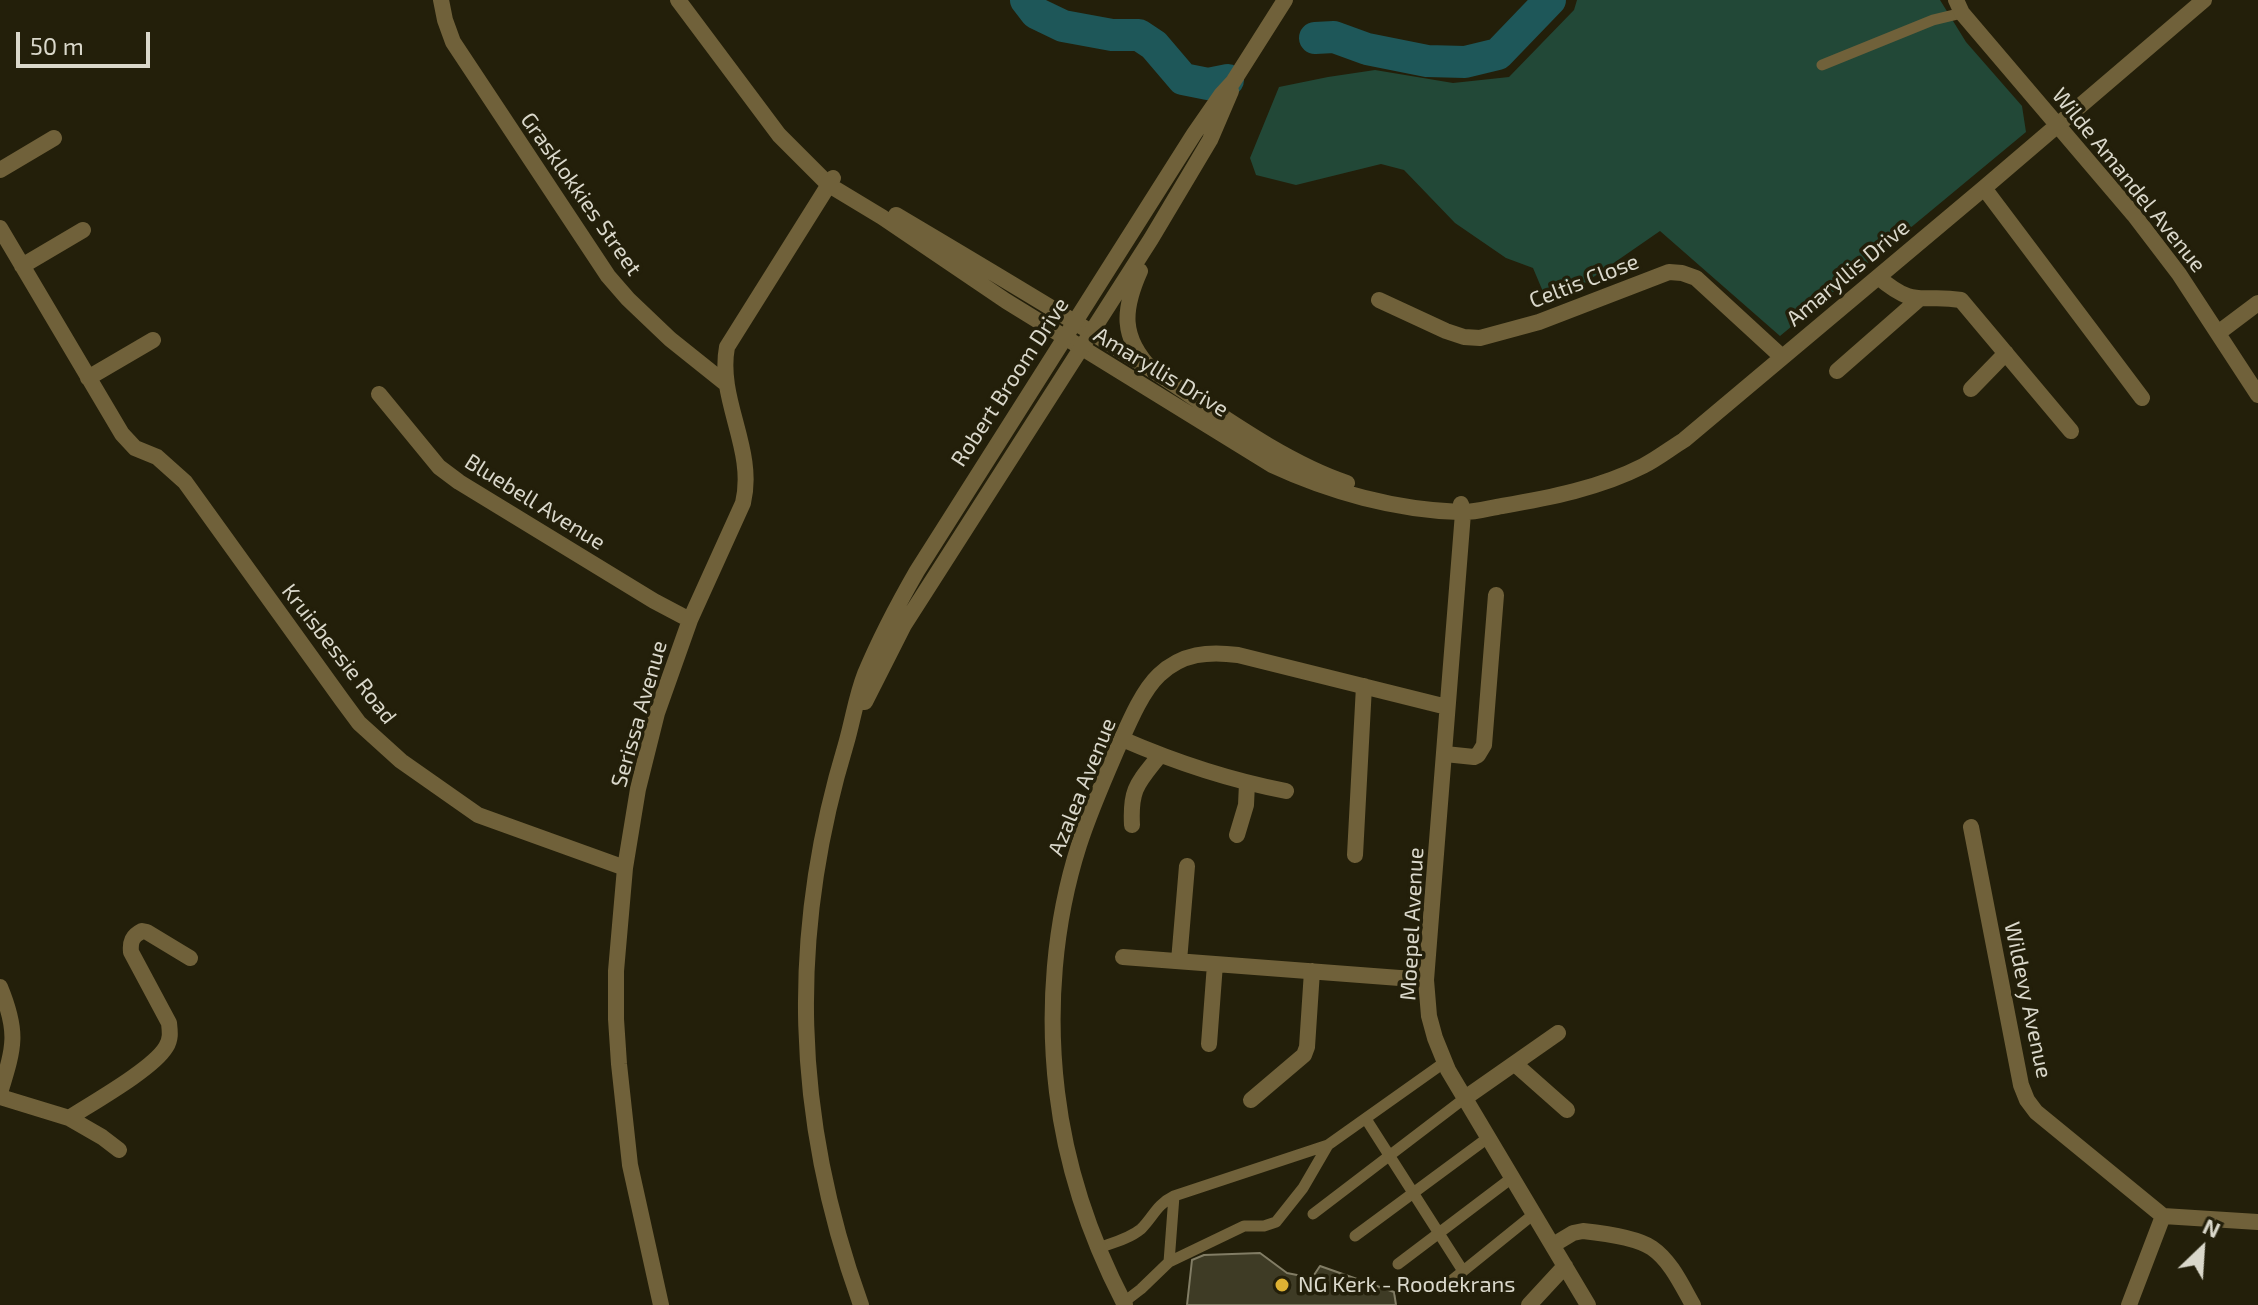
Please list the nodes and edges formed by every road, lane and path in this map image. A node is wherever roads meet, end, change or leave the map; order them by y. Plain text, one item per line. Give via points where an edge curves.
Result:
1 (441, 0) edge
2 (678, 0) edge
3 (1285, 0) edge
4 (2204, 0) edge
5 (1959, 6) edge
6 (1822, 65) dead end
7 (1233, 82) junction
8 (2058, 125) junction
9 (54, 138) dead end
10 (0, 170) edge
11 (831, 181) junction
12 (1984, 188) junction
13 (0, 228) edge
14 (83, 230) dead end
15 (1151, 239) junction
16 (22, 266) junction
17 (1878, 277) junction
18 (1379, 300) dead end
19 (1918, 300) junction
20 (2258, 303) edge
21 (1075, 322) junction
22 (1090, 332) junction
23 (2218, 333) junction
24 (1065, 338) junction
25 (153, 340) dead end
26 (1080, 348) junction
27 (2006, 353) junction
28 (1782, 357) junction
29 (1152, 370) junction
30 (1837, 371) dead end
31 (88, 378) junction
32 (725, 383) junction
33 (1971, 389) dead end
34 (379, 394) dead end
35 (2258, 395) edge
36 (2142, 398) dead end
37 (2071, 431) dead end
38 (1462, 508) junction
39 (1496, 595) dead end
40 (690, 620) junction
41 (1364, 686) junction
42 (1447, 707) junction
43 (852, 721) junction
44 (1122, 739) junction
45 (1445, 754) junction
46 (1160, 755) junction
47 (1247, 783) junction
48 (1286, 791) dead end
49 (1132, 825) dead end
50 (1971, 827) dead end
51 (1237, 835) dead end
52 (1355, 855) dead end
53 (1187, 866) dead end
54 (625, 868) junction
55 (1123, 957) dead end
56 (190, 958) dead end
57 (1179, 961) junction
58 (1215, 964) junction
59 (1312, 971) junction
60 (1426, 980) junction
61 (0, 987) edge
62 (1558, 1033) dead end
63 (1209, 1044) dead end
64 (1445, 1062) junction
65 (1515, 1064) junction
66 (0, 1095) edge
67 (1465, 1098) junction
68 (1251, 1100) dead end
69 (1567, 1110) dead end
70 (69, 1118) junction
71 (1366, 1119) junction
72 (1489, 1137) junction
73 (1328, 1145) junction
74 (119, 1150) dead end
75 (1390, 1156) junction
76 (1513, 1177) junction
77 (1413, 1193) junction
78 (1174, 1196) junction
79 (1535, 1213) junction
80 (1313, 1214) dead end
81 (2163, 1216) junction
82 (2258, 1222) edge
83 (1439, 1233) junction
84 (1355, 1236) dead end
85 (1553, 1245) junction
86 (1098, 1248) junction
87 (1169, 1262) junction
88 (1398, 1264) dead end
89 (1565, 1266) junction
90 (1463, 1271) junction
91 (1441, 1289) dead end
92 (1125, 1304) edge
93 (661, 1305) edge
94 (861, 1305) edge
95 (1529, 1305) edge
96 (1588, 1305) edge
97 (1693, 1305) edge
98 (2129, 1305) edge

1 - 32 street, Grasklokkies Street via 453,42 591,254 628,299
2 - 11 street, Amaryllis Drive via 779,135
3 - 7 street, Robert Broom Drive
4 - 8 street, Amaryllis Drive
5 - 6 lane
5 - 8 street, Wilde Amandel Avenue
7 - 15 street, Robert Broom Drive via 1210,140
7 - 21 street, Robert Broom Drive
8 - 12 street, Amaryllis Drive
8 - 23 street, Wilde Amandel Avenue via 2134,215
9 - 10 street
11 - 21 street, Amaryllis Drive
11 - 24 street, Amaryllis Drive
11 - 32 street, Serissa Avenue via 727,347
12 - 17 street, Amaryllis Drive
12 - 36 street
13 - 16 street, Kruisbessie Road
14 - 16 street
15 - 22 street, Robert Broom Drive
15 - 29 street via 1127,313 1134,344
16 - 31 street, Kruisbessie Road
17 - 19 street via 1900,295
17 - 28 street, Amaryllis Drive
18 - 28 street, Celtis Close via 1446,331 1480,338 1539,322 1669,272 1682,273 1696,278
19 - 27 street via 1961,300
19 - 30 street
20 - 23 street
21 - 22 street, Amaryllis Drive
21 - 24 street, Robert Broom Drive
22 - 26 street, Robert Broom Drive
22 - 29 street, Amaryllis Drive
23 - 35 street, Wilde Amandel Avenue
24 - 26 street, Amaryllis Drive
24 - 43 street, Robert Broom Drive via 904,595 864,676
25 - 31 street
26 - 38 street, Amaryllis Drive via 1272,465 1322,486 1402,505
26 - 43 street, Robert Broom Drive via 904,625
27 - 33 street
27 - 37 street
28 - 38 street, Amaryllis Drive via 1684,440 1643,466 1535,500
29 - 38 street, Amaryllis Drive via 1331,478
31 - 54 street, Kruisbessie Road via 135,448 157,457 185,482 320,672 379,742 478,815
32 - 40 street, Serissa Avenue via 745,457 747,487
34 - 40 street, Bluebell Avenue via 439,467 459,482
38 - 42 street, Moepel Avenue
39 - 45 street via 1484,745 1474,757
40 - 54 street, Serissa Avenue via 657,713
41 - 42 street, Azalea Avenue
41 - 44 street, Azalea Avenue via 1238,655 1199,653 1158,676
41 - 52 street
42 - 45 street, Moepel Avenue
43 - 94 street, Robert Broom Drive via 818,857 805,1027 816,1140
44 - 46 street
44 - 86 street, Azalea Avenue via 1072,871 1054,993 1061,1122
45 - 60 street, Moepel Avenue
46 - 47 street
46 - 49 street via 1134,789
47 - 48 street
47 - 51 street
50 - 81 street, Wildevy Avenue via 2027,1100
53 - 57 street
54 - 93 street, Serissa Avenue via 616,971 619,1064 630,1165
55 - 57 street
56 - 70 street via 147,932 132,938 131,952 169,1023 168,1044 135,1075
57 - 58 street
58 - 59 street
58 - 63 street
59 - 60 street
59 - 68 street via 1304,1055
60 - 64 street, Moepel Avenue via 1429,1016
61 - 66 street via 13,1025 14,1047
62 - 65 street
64 - 67 street, Moepel Avenue
64 - 71 lane
65 - 67 street
65 - 69 street
66 - 70 street
67 - 72 street, Moepel Avenue
67 - 75 lane
70 - 74 street
71 - 73 lane
71 - 75 lane
72 - 76 street, Moepel Avenue
72 - 77 lane
73 - 78 lane
73 - 87 lane via 1276,1222 1244,1226
75 - 77 lane
75 - 80 lane
76 - 79 street, Moepel Avenue
76 - 83 lane
77 - 83 lane
77 - 84 lane
78 - 86 lane via 1132,1236
78 - 87 lane
79 - 85 street, Moepel Avenue
79 - 90 lane
81 - 82 street
81 - 98 street
83 - 88 lane
83 - 90 lane
85 - 89 street, Moepel Avenue
85 - 97 street via 1583,1231 1645,1245 1677,1276
86 - 92 street, Azalea Avenue
87 - 92 lane
89 - 95 street
89 - 96 street, Moepel Avenue
90 - 91 lane

